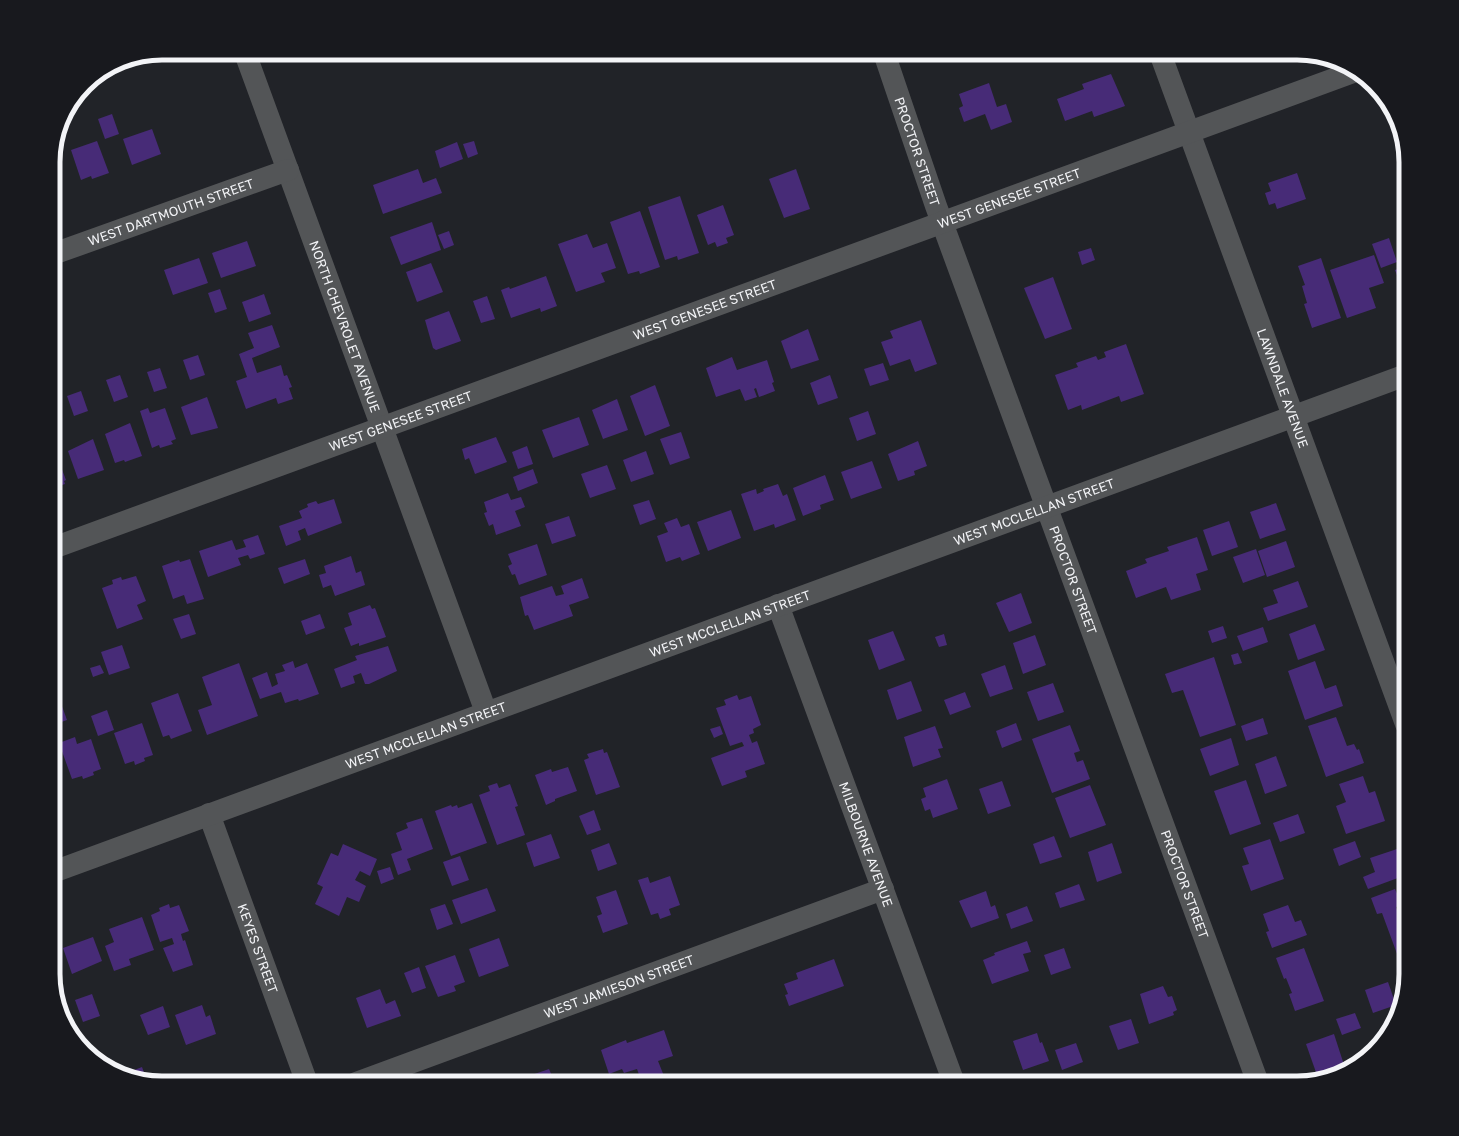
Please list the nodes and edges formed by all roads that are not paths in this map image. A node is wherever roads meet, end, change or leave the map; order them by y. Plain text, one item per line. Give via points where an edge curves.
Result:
1 (248, 60) edge
2 (886, 60) edge
3 (1163, 60) edge
4 (1349, 75) edge
5 (1189, 132) junction
6 (288, 170) junction
7 (943, 222) junction
8 (60, 251) edge
9 (1399, 378) edge
10 (1294, 416) junction
11 (382, 427) junction
12 (1047, 506) junction
13 (60, 545) edge
14 (778, 605) junction
15 (1399, 705) edge
16 (486, 712) junction
17 (209, 814) junction
18 (60, 869) edge
19 (883, 889) junction
20 (304, 1076) edge
21 (375, 1076) edge
22 (951, 1076) edge
23 (1255, 1076) edge

1 - 6 street, NORTH CHEVROLET AVENUE
2 - 7 street, PROCTOR STREET
3 - 5 street, LAWNDALE AVENUE
4 - 5 street, WEST GENESEE STREET
5 - 7 street, WEST GENESEE STREET
5 - 10 street, LAWNDALE AVENUE
6 - 8 street, WEST DARTMOUTH STREET
6 - 11 street, NORTH CHEVROLET AVENUE
7 - 11 street, WEST GENESEE STREET
7 - 12 street, PROCTOR STREET
9 - 10 street, WEST MCCLELLAN STREET
10 - 12 street, WEST MCCLELLAN STREET
10 - 15 street, LAWNDALE AVENUE
11 - 13 street, WEST GENESEE STREET
11 - 16 street, NORTH CHEVROLET AVENUE
12 - 14 street, WEST MCCLELLAN STREET
12 - 23 street, PROCTOR STREET
14 - 16 street, WEST MCCLELLAN STREET
14 - 19 street, MILBOURNE AVENUE
16 - 17 street, WEST MCCLELLAN STREET
17 - 18 street, WEST MCCLELLAN STREET
17 - 20 street, KEYES STREET
19 - 21 street, WEST JAMIESON STREET
19 - 22 street, MILBOURNE AVENUE

